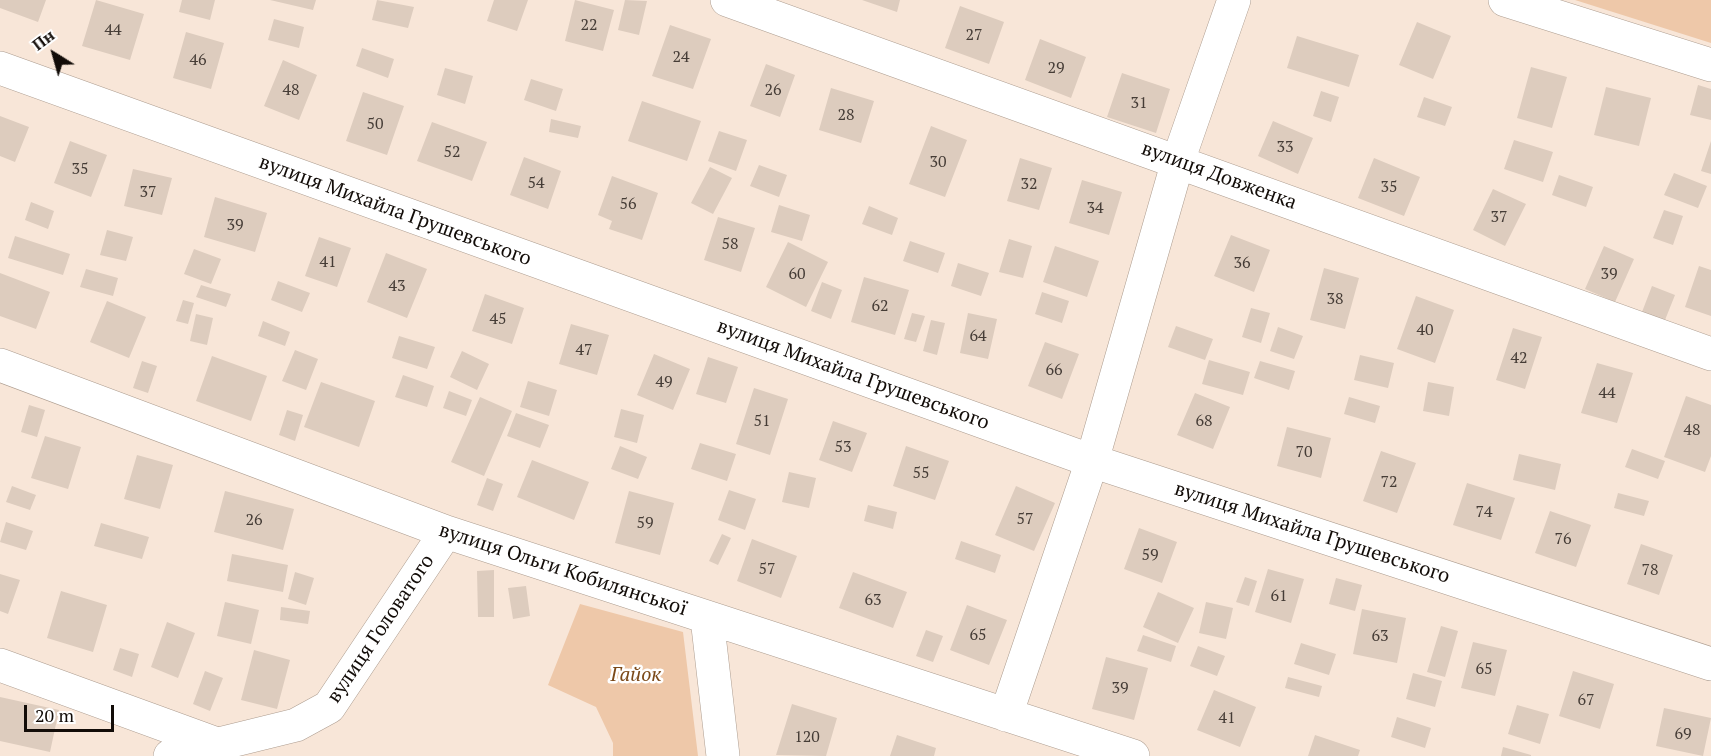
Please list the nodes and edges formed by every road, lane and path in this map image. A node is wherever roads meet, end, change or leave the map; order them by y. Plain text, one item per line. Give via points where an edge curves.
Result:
1 (727, 0) edge
2 (1234, 0) edge
3 (1505, 0) edge
4 (1711, 65) edge
5 (0, 68) edge
6 (1178, 161) junction
7 (1711, 354) edge
8 (0, 365) edge
9 (1092, 461) junction
10 (446, 532) junction
11 (707, 618) junction
12 (1711, 664) edge
13 (0, 665) edge
14 (1006, 716) junction
15 (214, 743) junction
16 (170, 756) edge
17 (723, 756) edge
18 (1133, 756) edge

1 - 6 street, вулиця Довженка
2 - 6 street
3 - 4 street
5 - 9 street, вулиця Михайла Грушевського
6 - 7 street, вулиця Довженка
6 - 9 street
8 - 10 street, вулиця Ольги Кобилянської
9 - 12 street, вулиця Михайла Грушевського
9 - 14 street
10 - 11 street, вулиця Ольги Кобилянської
10 - 15 street, вулиця Головатого via 329,707 296,725
11 - 14 street, вулиця Ольги Кобилянської
11 - 17 street
13 - 15 street
14 - 18 street, вулиця Ольги Кобилянської
15 - 16 street, вулиця Головатого

